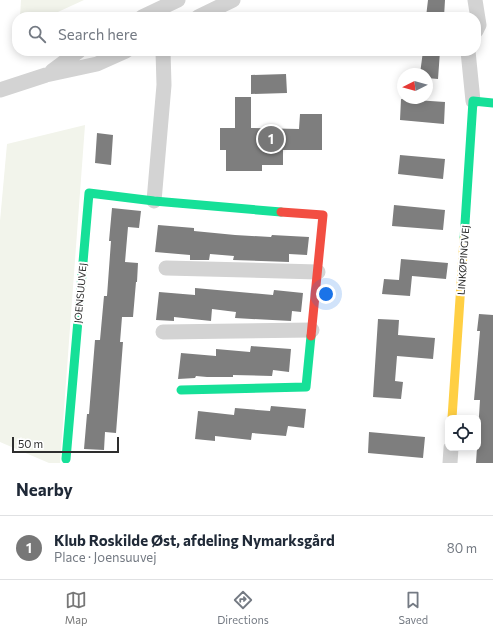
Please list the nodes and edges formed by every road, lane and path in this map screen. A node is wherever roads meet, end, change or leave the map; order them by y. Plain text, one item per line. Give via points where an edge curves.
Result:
1 (178, 0) edge
2 (233, 0) edge
3 (475, 0) edge
4 (164, 8) edge
5 (154, 12) edge
6 (208, 12) edge
7 (477, 12) edge
8 (72, 56) edge
9 (115, 56) edge
10 (163, 56) edge
11 (468, 56) edge
12 (46, 75) junction
13 (0, 90) edge
14 (473, 101) junction
15 (493, 103) edge
16 (154, 201) junction
17 (166, 268) dead end
18 (318, 272) junction
19 (312, 330) junction
20 (163, 332) dead end
21 (181, 390) dead end
22 (452, 415) edge
23 (451, 451) edge
24 (66, 459) dead end
25 (450, 463) edge

1 - 4 street
2 - 6 street
3 - 7 street
4 - 5 street
8 - 12 street
9 - 12 street via 97,64
10 - 16 street via 164,85
11 - 14 street, LINKØPINGVEJ
12 - 13 street
14 - 15 street
14 - 22 street, LINKØPINGVEJ
16 - 18 street, JOENSUUVEJ via 323,215
16 - 24 street, JOENSUUVEJ via 89,193
17 - 18 street
18 - 19 street, JOENSUUVEJ
19 - 20 street
19 - 21 street, JOENSUUVEJ via 306,387
23 - 25 street

